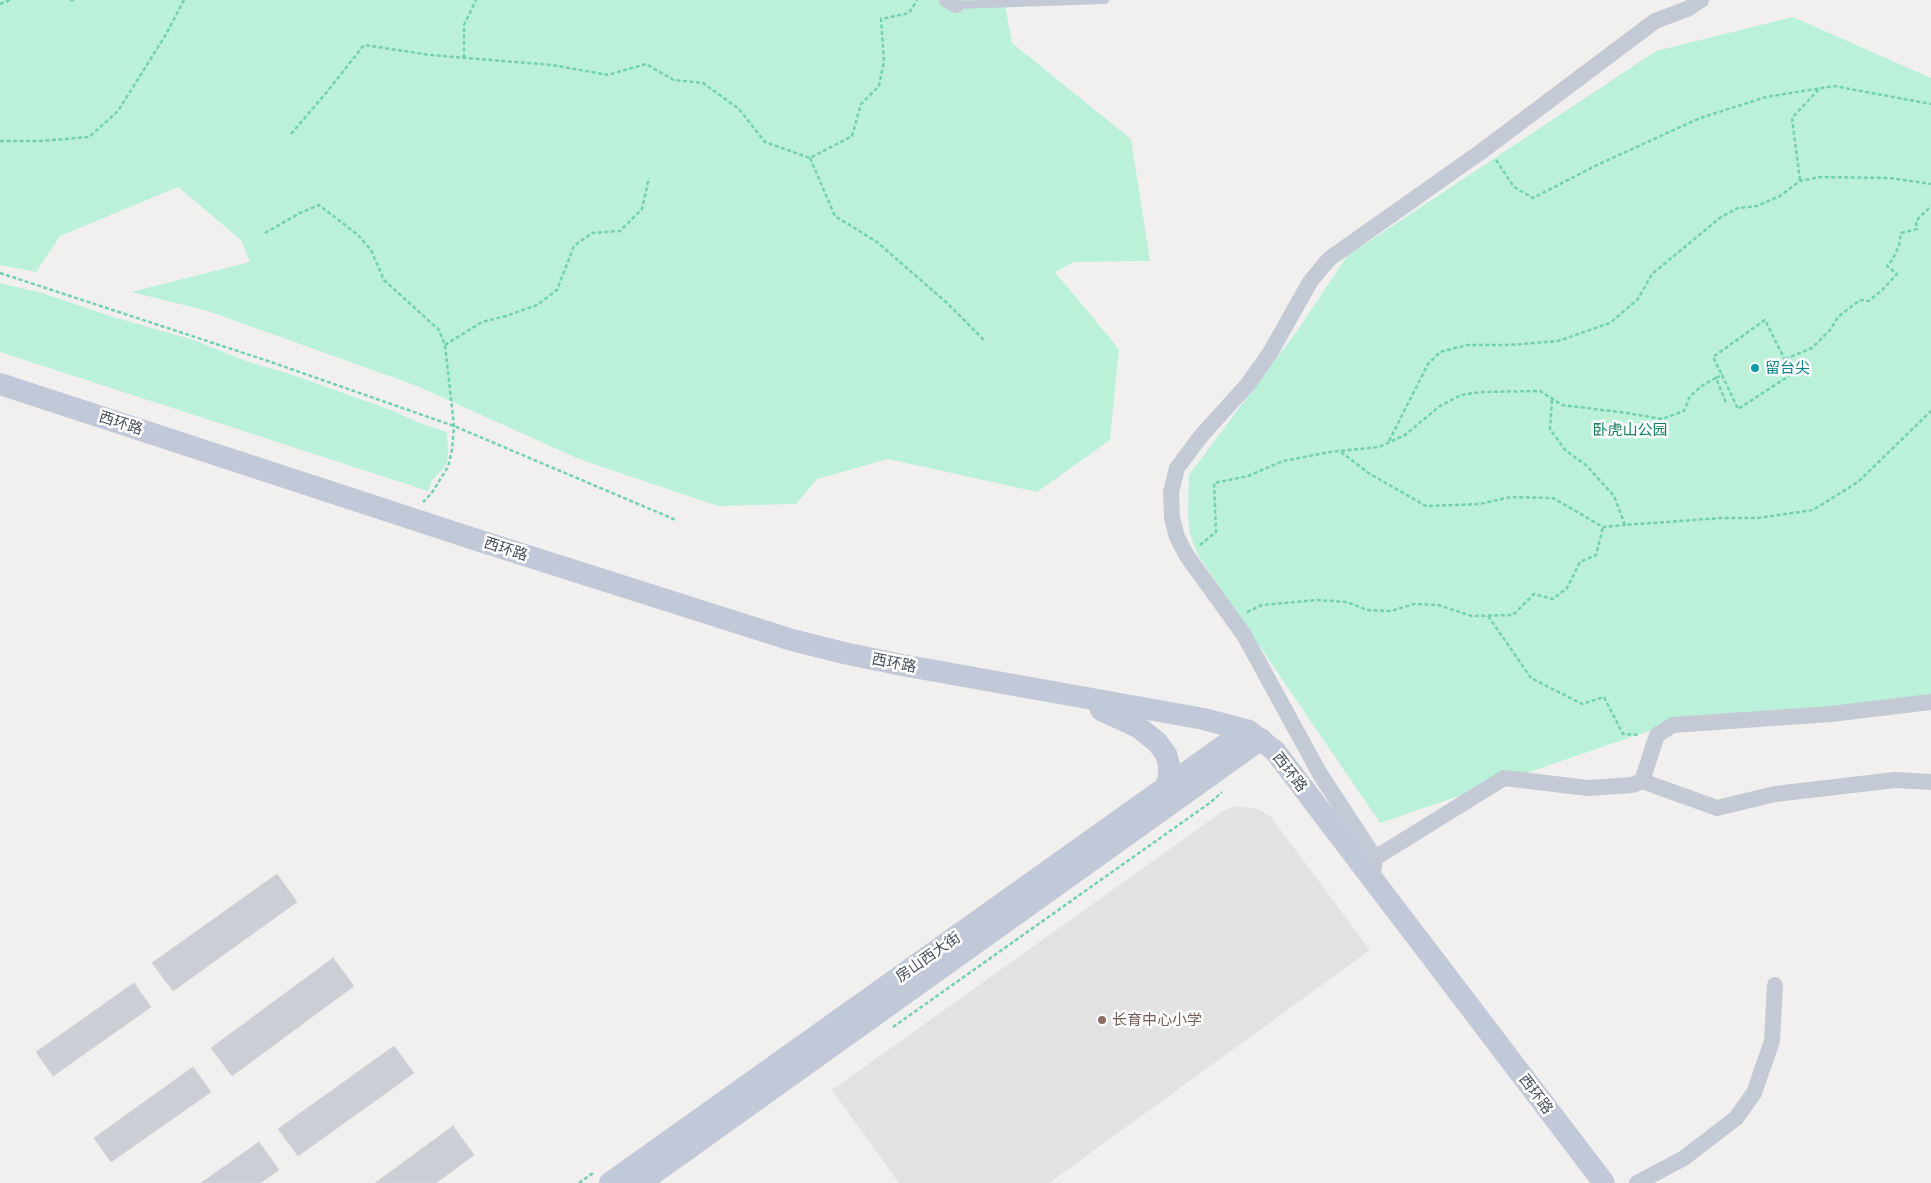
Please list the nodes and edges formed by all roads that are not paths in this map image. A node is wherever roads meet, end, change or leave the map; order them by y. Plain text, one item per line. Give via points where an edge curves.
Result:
1 (1105, 0) edge
2 (1701, 0) edge
3 (982, 2) edge
4 (952, 3) edge
5 (1686, 5) edge
6 (0, 384) edge
7 (0, 394) edge
8 (1931, 702) edge
9 (1101, 710) junction
10 (1249, 738) junction
11 (1642, 781) junction
12 (1931, 782) edge
13 (1165, 788) junction
14 (1375, 858) junction
15 (1372, 880) junction
16 (1775, 985) dead end
17 (610, 1183) edge
18 (640, 1183) edge
19 (1590, 1183) edge
20 (1604, 1183) edge
21 (1637, 1183) edge

1 - 3 lane
2 - 5 street
3 - 4 lane
5 - 14 street via 1655,21 1487,148 1329,258 1310,282 1248,384 1177,468 1171,492 1177,537 1244,635 1320,774
6 - 10 main road, 西环路 via 729,621 844,653 1204,719
7 - 9 main road, 西环路 via 747,636 856,665
8 - 11 street via 1831,714 1673,724 1657,735
9 - 10 main road, 西环路
9 - 13 main road via 1138,727 1157,742 1169,765
10 - 13 main road, 房山西大街
10 - 15 main road, 西环路 via 1275,751
10 - 18 main road, 房山西大街
10 - 19 main road, 西环路
11 - 12 street via 1717,808 1775,794 1895,780
11 - 14 street via 1632,786 1588,788 1504,778
13 - 17 main road, 房山西大街
14 - 15 street
15 - 20 main road, 西环路
16 - 21 street via 1772,1041 1754,1093 1736,1118 1684,1158

